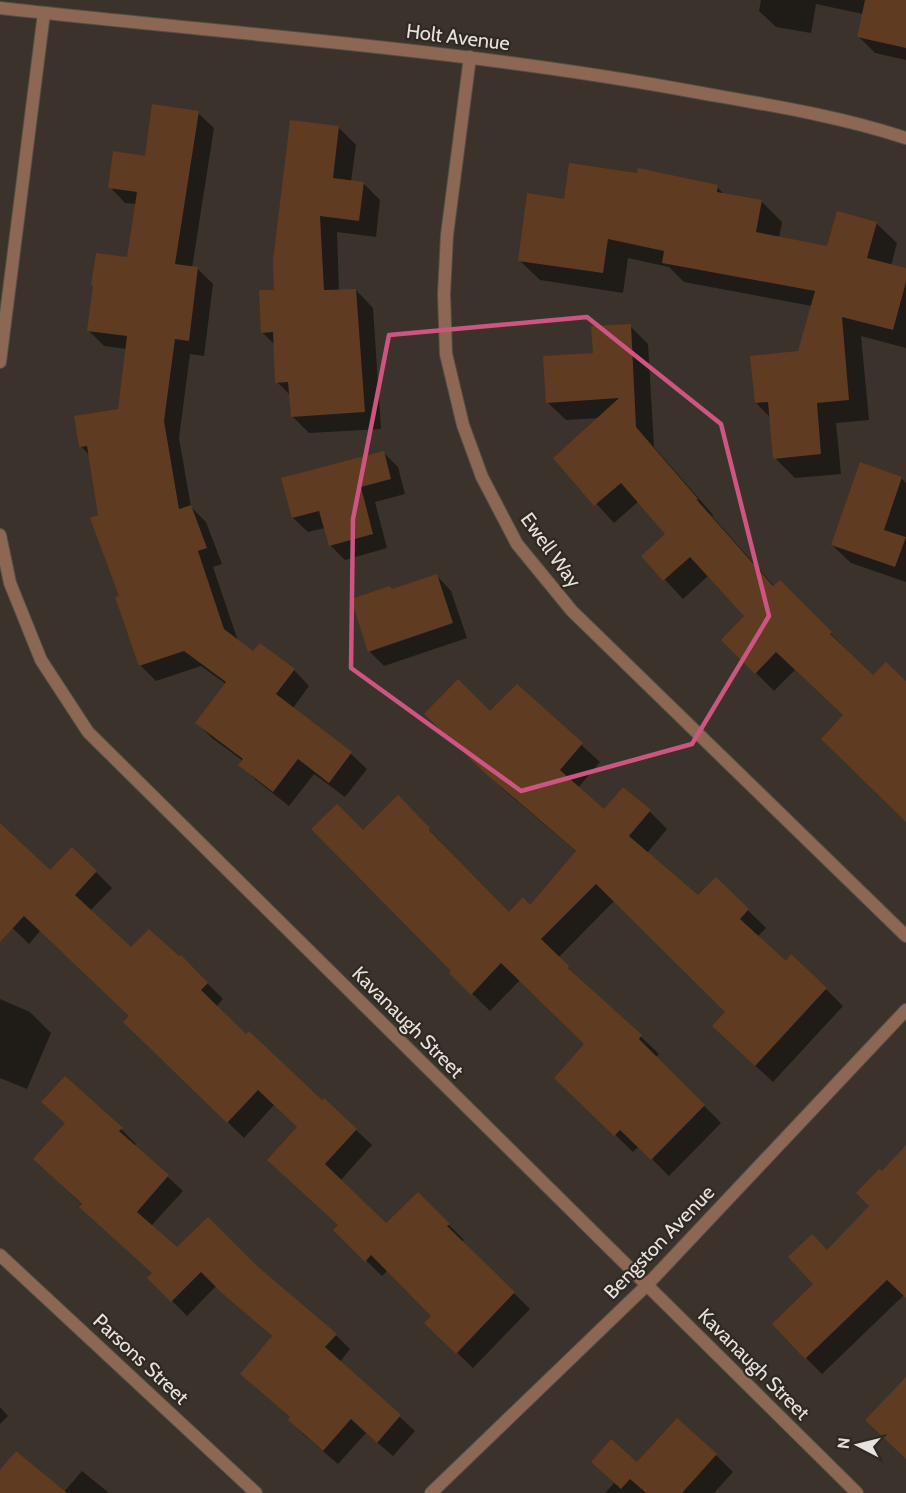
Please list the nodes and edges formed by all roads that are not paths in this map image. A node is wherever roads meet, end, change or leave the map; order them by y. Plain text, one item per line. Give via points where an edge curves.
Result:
1 (0, 8) edge
2 (44, 13) junction
3 (470, 57) junction
4 (906, 138) edge
5 (0, 362) edge
6 (0, 535) edge
7 (906, 936) edge
8 (906, 1010) edge
9 (0, 1255) edge
10 (647, 1285) junction
11 (256, 1493) edge
12 (431, 1493) edge
13 (857, 1493) edge

1 - 2 street, Holt Avenue
2 - 3 street, Holt Avenue
2 - 5 street
3 - 4 street, Holt Avenue via 620,78 840,119
3 - 7 street, Ewell Way via 447,235 444,294 446,354 463,425 482,477 517,544 572,611
6 - 10 street, Kavanaugh Street via 10,583 41,660 88,732
8 - 10 street, Bengston Avenue
9 - 11 street, Parsons Street
10 - 12 street, Bengston Avenue
10 - 13 street, Kavanaugh Street

